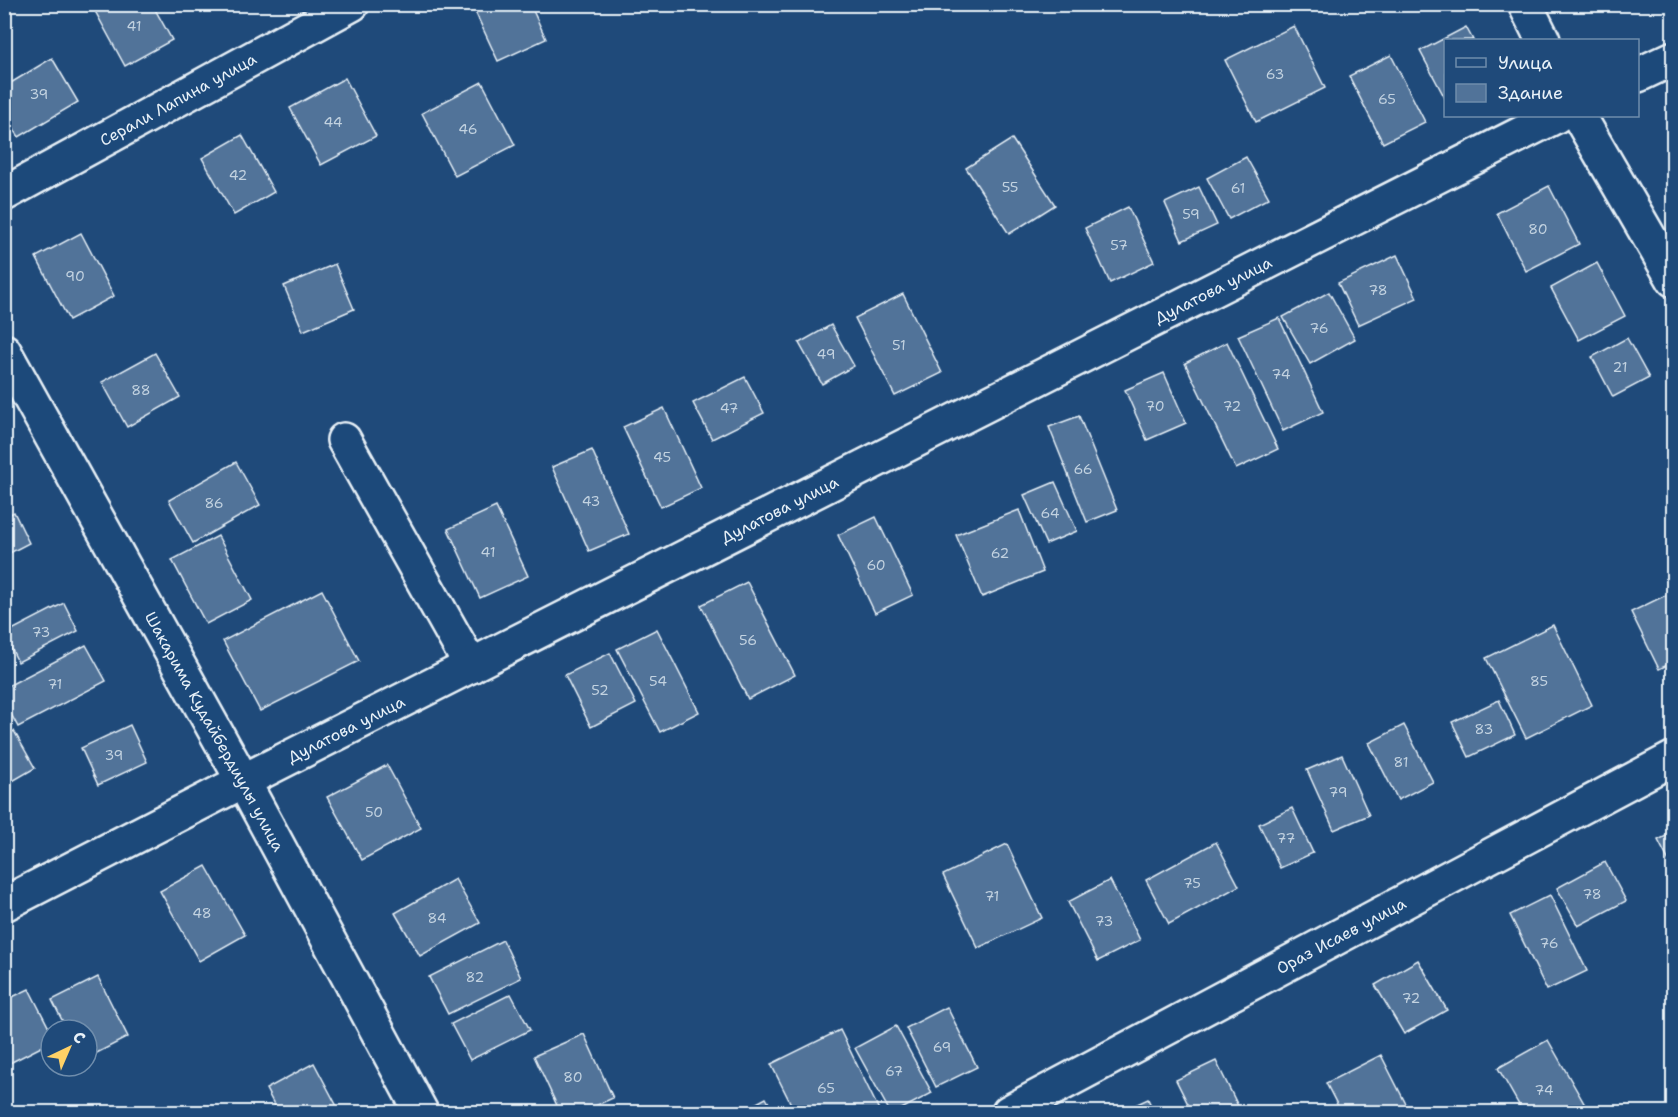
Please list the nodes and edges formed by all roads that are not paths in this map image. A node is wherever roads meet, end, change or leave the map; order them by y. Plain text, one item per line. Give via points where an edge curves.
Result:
1 (352, 4) edge
2 (1525, 4) edge
3 (1542, 39) edge
4 (1674, 58) edge
5 (1639, 75) edge
6 (1554, 117) edge
7 (1580, 117) edge
8 (4, 194) edge
9 (1674, 280) edge
10 (4, 351) edge
11 (344, 440) dead end
12 (471, 666) junction
13 (1674, 758) edge
14 (243, 781) junction
15 (4, 904) edge
16 (421, 1113) edge
17 (1009, 1113) edge

1 - 8 street, Серали Лапина улица
2 - 3 street
4 - 5 street
6 - 12 street, Дулатова улица
7 - 9 street
10 - 14 street, Шакарима Кудайбердиулы улица
11 - 12 street
12 - 14 street, Дулатова улица
13 - 17 street, Ораз Исаев улица
14 - 15 street, Дулатова улица
14 - 16 street, Шакарима Кудайбердиулы улица

